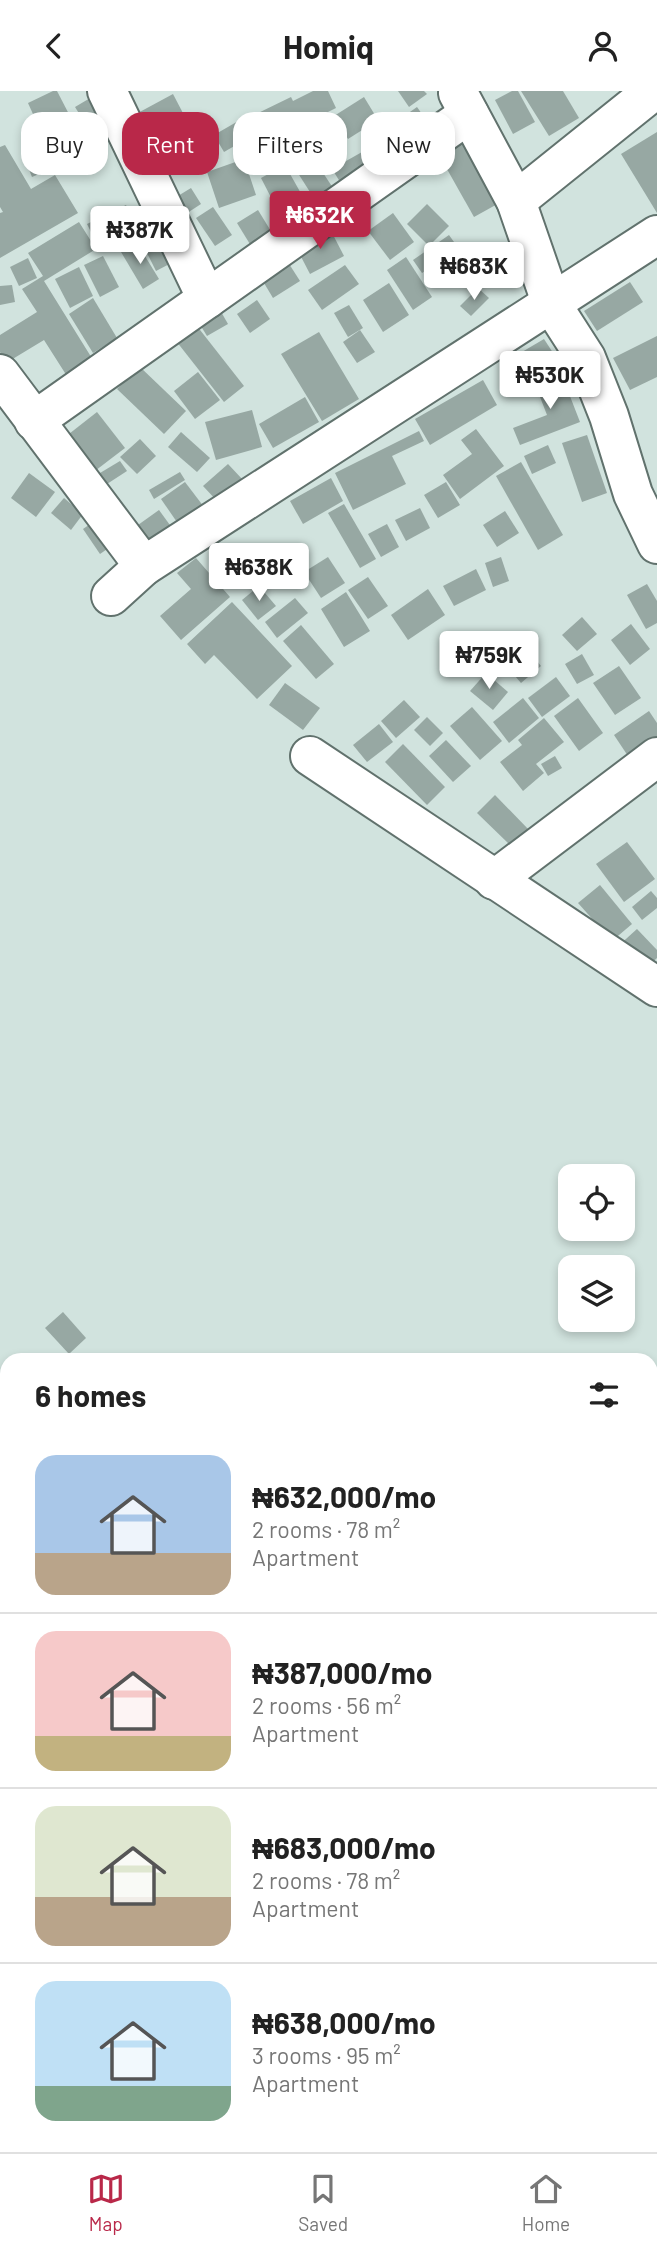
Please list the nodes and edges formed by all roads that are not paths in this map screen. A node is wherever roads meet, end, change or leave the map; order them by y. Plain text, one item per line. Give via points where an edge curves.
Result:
1 (107, 91) edge
2 (653, 91) edge
3 (463, 103) edge
4 (516, 201) junction
5 (657, 235) edge
6 (207, 299) junction
7 (552, 305) junction
8 (0, 374) edge
9 (34, 421) junction
10 (645, 486) edge
11 (657, 544) edge
12 (144, 566) junction
13 (111, 596) dead end
14 (310, 756) dead end
15 (657, 757) edge
16 (494, 880) junction
17 (657, 987) edge

1 - 6 street
2 - 4 street
3 - 4 street
3 - 6 street
4 - 7 street
5 - 7 street
6 - 9 street
7 - 10 street via 586,358
7 - 12 street
8 - 9 street
9 - 12 street
10 - 11 street
12 - 13 street
14 - 16 street
15 - 16 street
16 - 17 street

